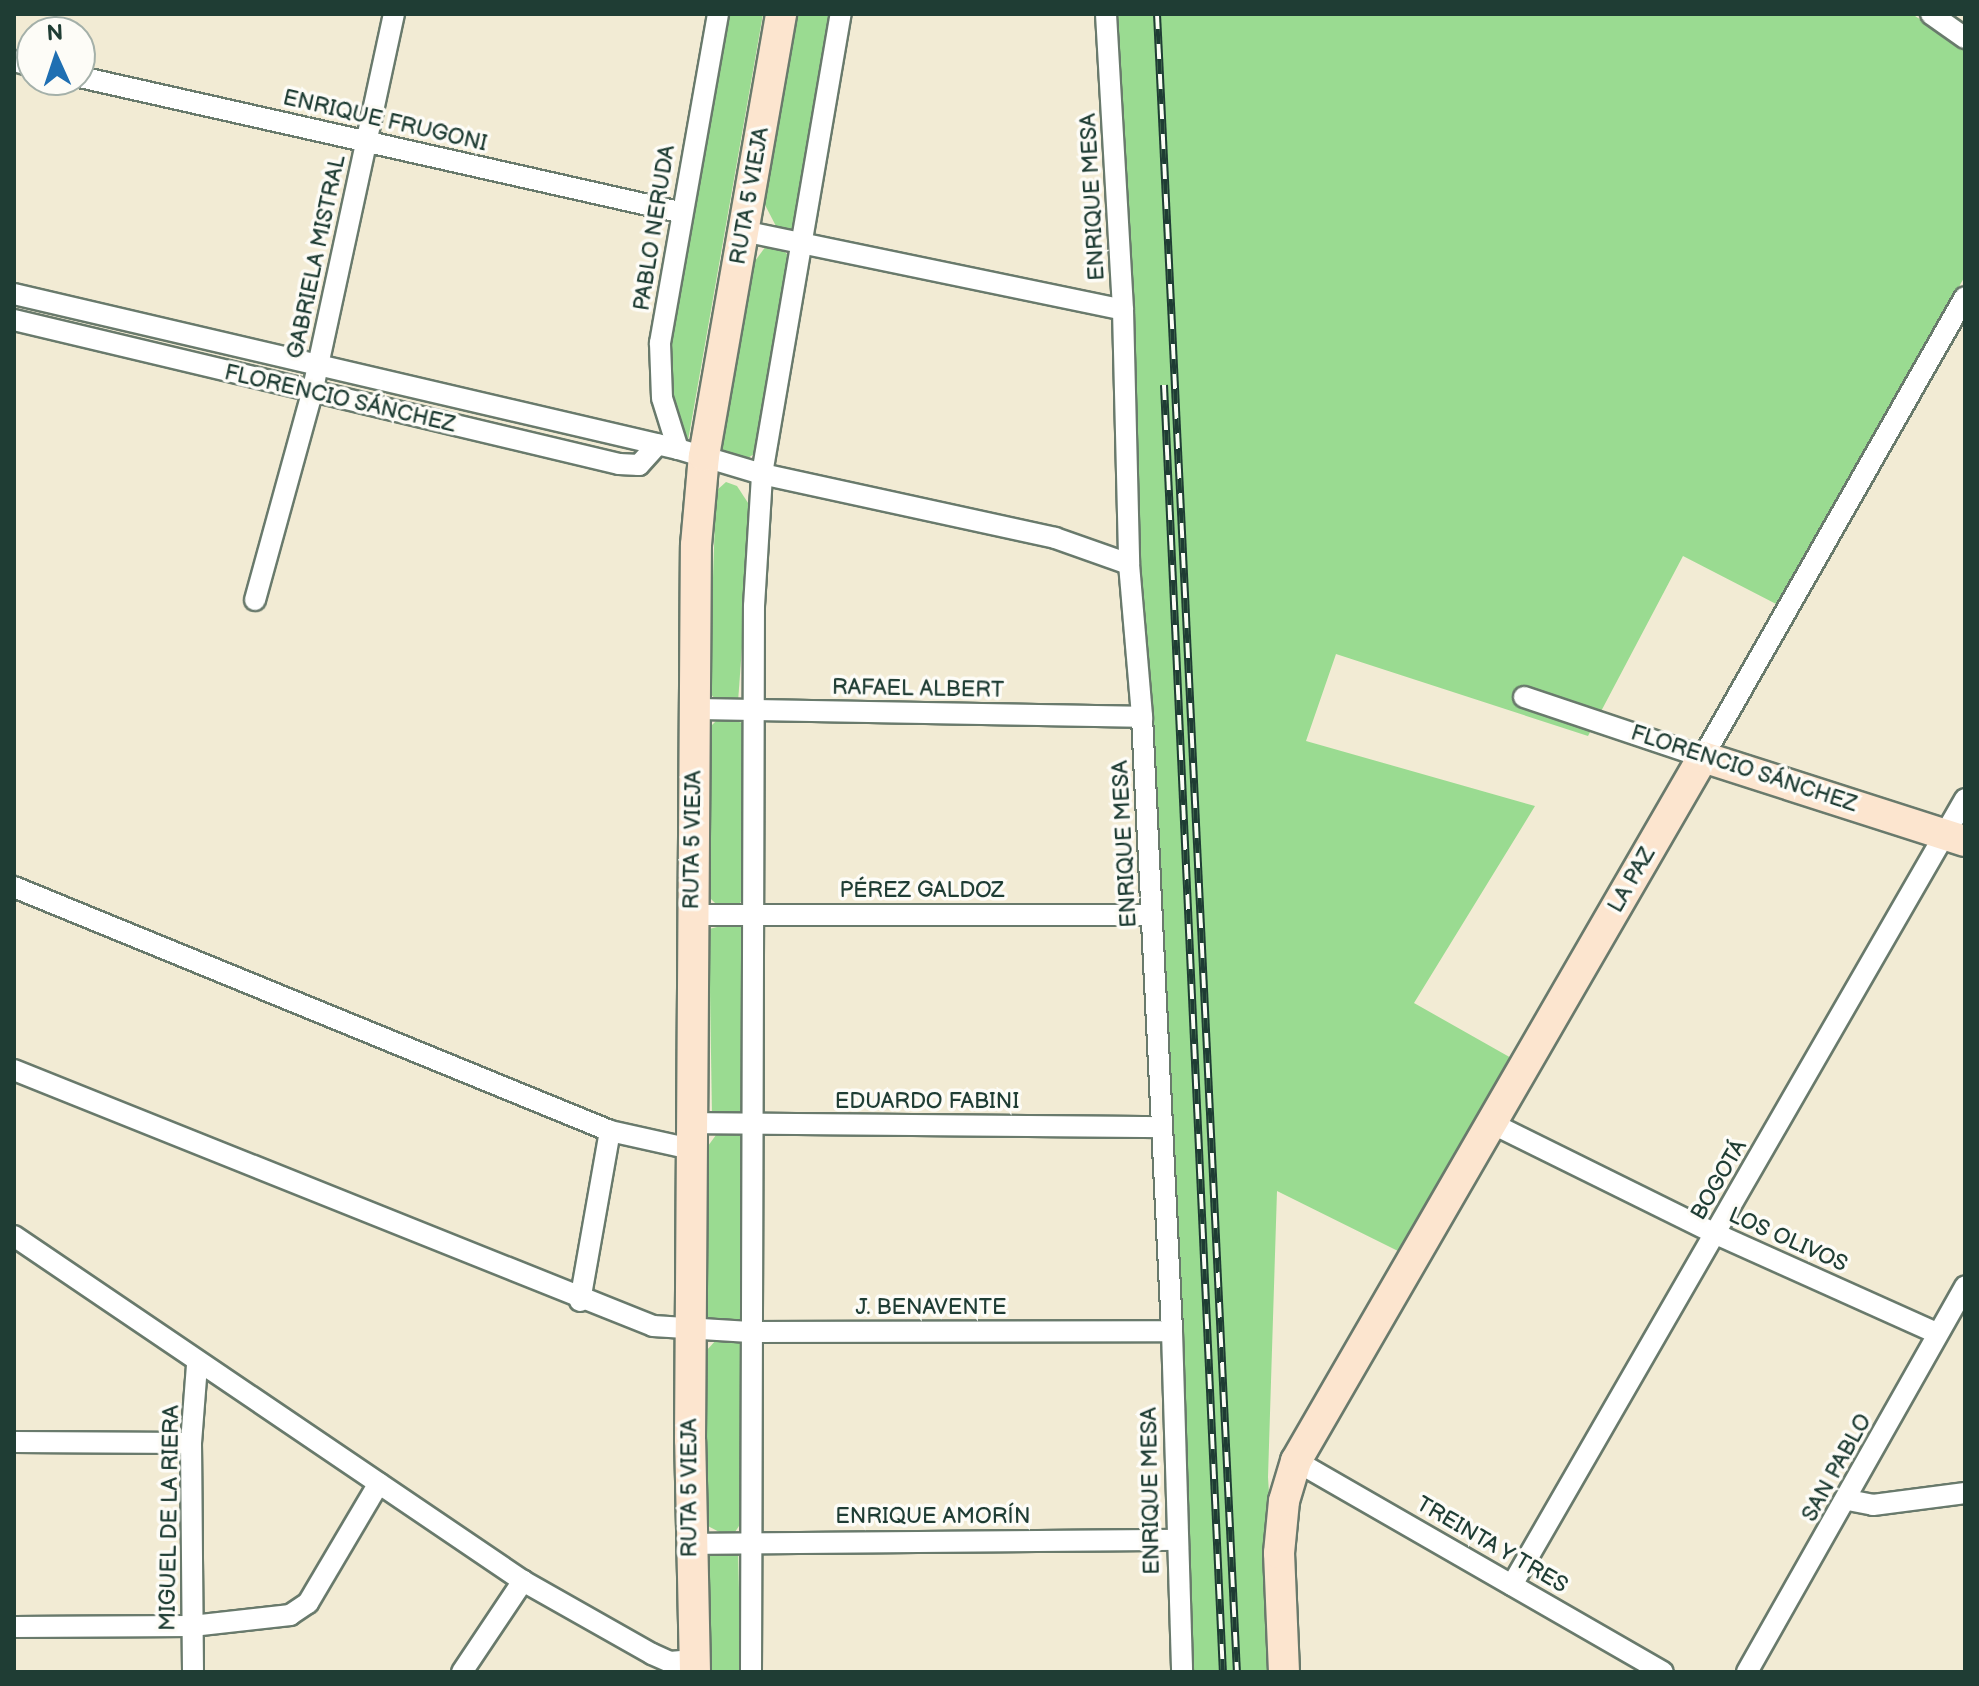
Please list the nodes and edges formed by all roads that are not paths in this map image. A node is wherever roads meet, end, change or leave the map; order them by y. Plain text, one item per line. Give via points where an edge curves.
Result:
1 (394, 14) edge
2 (718, 14) edge
3 (781, 14) edge
4 (841, 14) edge
5 (1106, 14) edge
6 (1931, 14) edge
7 (1965, 38) edge
8 (96, 81) edge
9 (366, 142) junction
10 (679, 212) junction
11 (743, 231) junction
12 (800, 244) junction
13 (14, 294) edge
14 (1965, 297) edge
15 (1123, 310) junction
16 (14, 320) edge
17 (317, 368) junction
18 (312, 393) junction
19 (680, 450) junction
20 (762, 474) junction
21 (1129, 564) junction
22 (255, 600) dead end
23 (1524, 697) dead end
24 (694, 709) junction
25 (752, 711) junction
26 (1142, 717) junction
27 (1703, 757) junction
28 (1965, 799) edge
29 (1955, 838) edge
30 (14, 887) edge
31 (692, 915) junction
32 (755, 915) junction
33 (1152, 915) junction
34 (14, 1070) edge
35 (1491, 1123) junction
36 (752, 1125) junction
37 (1162, 1127) junction
38 (610, 1131) junction
39 (691, 1136) junction
40 (1716, 1234) junction
41 (14, 1236) edge
42 (23, 1252) edge
43 (1965, 1286) edge
44 (580, 1301) junction
45 (691, 1329) junction
46 (1172, 1331) junction
47 (750, 1332) junction
48 (1938, 1334) junction
49 (197, 1365) junction
50 (14, 1442) edge
51 (191, 1443) junction
52 (1296, 1461) junction
53 (379, 1483) junction
54 (1965, 1493) edge
55 (1848, 1500) junction
56 (1176, 1540) junction
57 (750, 1542) junction
58 (690, 1544) junction
59 (523, 1581) junction
60 (1512, 1585) junction
61 (192, 1626) junction
62 (14, 1627) edge
63 (694, 1666) edge
64 (193, 1672) edge
65 (462, 1672) edge
66 (751, 1672) edge
67 (1182, 1672) edge
68 (1284, 1672) edge
69 (1663, 1672) edge
70 (1747, 1672) edge

1 - 9 street, GABRIELA MISTRAL
2 - 10 street, PABLO NERUDA
3 - 11 street, RUTA 5 VIEJA
4 - 12 street
5 - 15 street, ENRIQUE MESA
6 - 7 street
8 - 9 street, ENRIQUE FRUGONI
9 - 10 street, ENRIQUE FRUGONI
9 - 17 street, GABRIELA MISTRAL
10 - 19 street, PABLO NERUDA via 659,373
11 - 12 street
11 - 19 street, RUTA 5 VIEJA
12 - 15 street
12 - 20 street
13 - 17 street, FLORENCIO SÁNCHEZ
14 - 27 street, LA PAZ
15 - 21 street, ENRIQUE MESA
16 - 18 street, FLORENCIO SÁNCHEZ
17 - 18 street, GABRIELA MISTRAL
17 - 19 street, FLORENCIO SÁNCHEZ
18 - 19 street, FLORENCIO SÁNCHEZ via 619,464 639,465
18 - 22 street, GABRIELA MISTRAL
19 - 20 street, FLORENCIO SÁNCHEZ
19 - 24 street, RUTA 5 VIEJA via 695,558
20 - 21 street, FLORENCIO SÁNCHEZ via 1055,538
20 - 25 street
21 - 26 street, ENRIQUE MESA
23 - 27 street, FLORENCIO SÁNCHEZ
24 - 25 street, RAFAEL ALBERT
24 - 31 street, RUTA 5 VIEJA
25 - 26 street, RAFAEL ALBERT
25 - 32 street
26 - 33 street, ENRIQUE MESA
27 - 29 street, FLORENCIO SÁNCHEZ
27 - 35 street, LA PAZ
28 - 29 street, BOGOTÁ
29 - 40 street, BOGOTÁ
30 - 38 street, EDUARDO FABINI
31 - 32 street, PÉREZ GALDOZ
31 - 39 street, RUTA 5 VIEJA
32 - 33 street, PÉREZ GALDOZ
32 - 36 street
33 - 37 street, ENRIQUE MESA
34 - 44 street, J. BENAVENTE
35 - 40 street, LOS OLIVOS
35 - 52 street, LA PAZ
36 - 37 street, EDUARDO FABINI
36 - 39 street, EDUARDO FABINI
36 - 47 street
37 - 46 street, ENRIQUE MESA
38 - 39 street, EDUARDO FABINI
38 - 44 street
39 - 45 street, RUTA 5 VIEJA
40 - 48 street, LOS OLIVOS
40 - 60 street, BOGOTÁ
41 - 42 street
42 - 49 street
43 - 48 street, SAN PABLO
44 - 45 street, J. BENAVENTE via 653,1326
45 - 47 street, J. BENAVENTE
45 - 58 street, RUTA 5 VIEJA
46 - 47 street, J. BENAVENTE
46 - 56 street, ENRIQUE MESA
47 - 57 street
48 - 55 street, SAN PABLO
49 - 51 street, MIGUEL DE LA RIERA
49 - 53 street
50 - 51 street
51 - 61 street, MIGUEL DE LA RIERA
52 - 60 street, TREINTA Y TRES
52 - 68 street, LA PAZ via 1284,1501 1279,1553
53 - 59 street
53 - 61 street via 308,1603 290,1615 261,1621
54 - 55 street via 1873,1505
55 - 70 street, SAN PABLO
56 - 57 street, ENRIQUE AMORÍN
56 - 67 street, ENRIQUE MESA
57 - 58 street, ENRIQUE AMORÍN
57 - 66 street
58 - 63 street, RUTA 5 VIEJA
59 - 63 street via 652,1654
59 - 65 street
60 - 69 street, TREINTA Y TRES
61 - 62 street
61 - 64 street, MIGUEL DE LA RIERA

